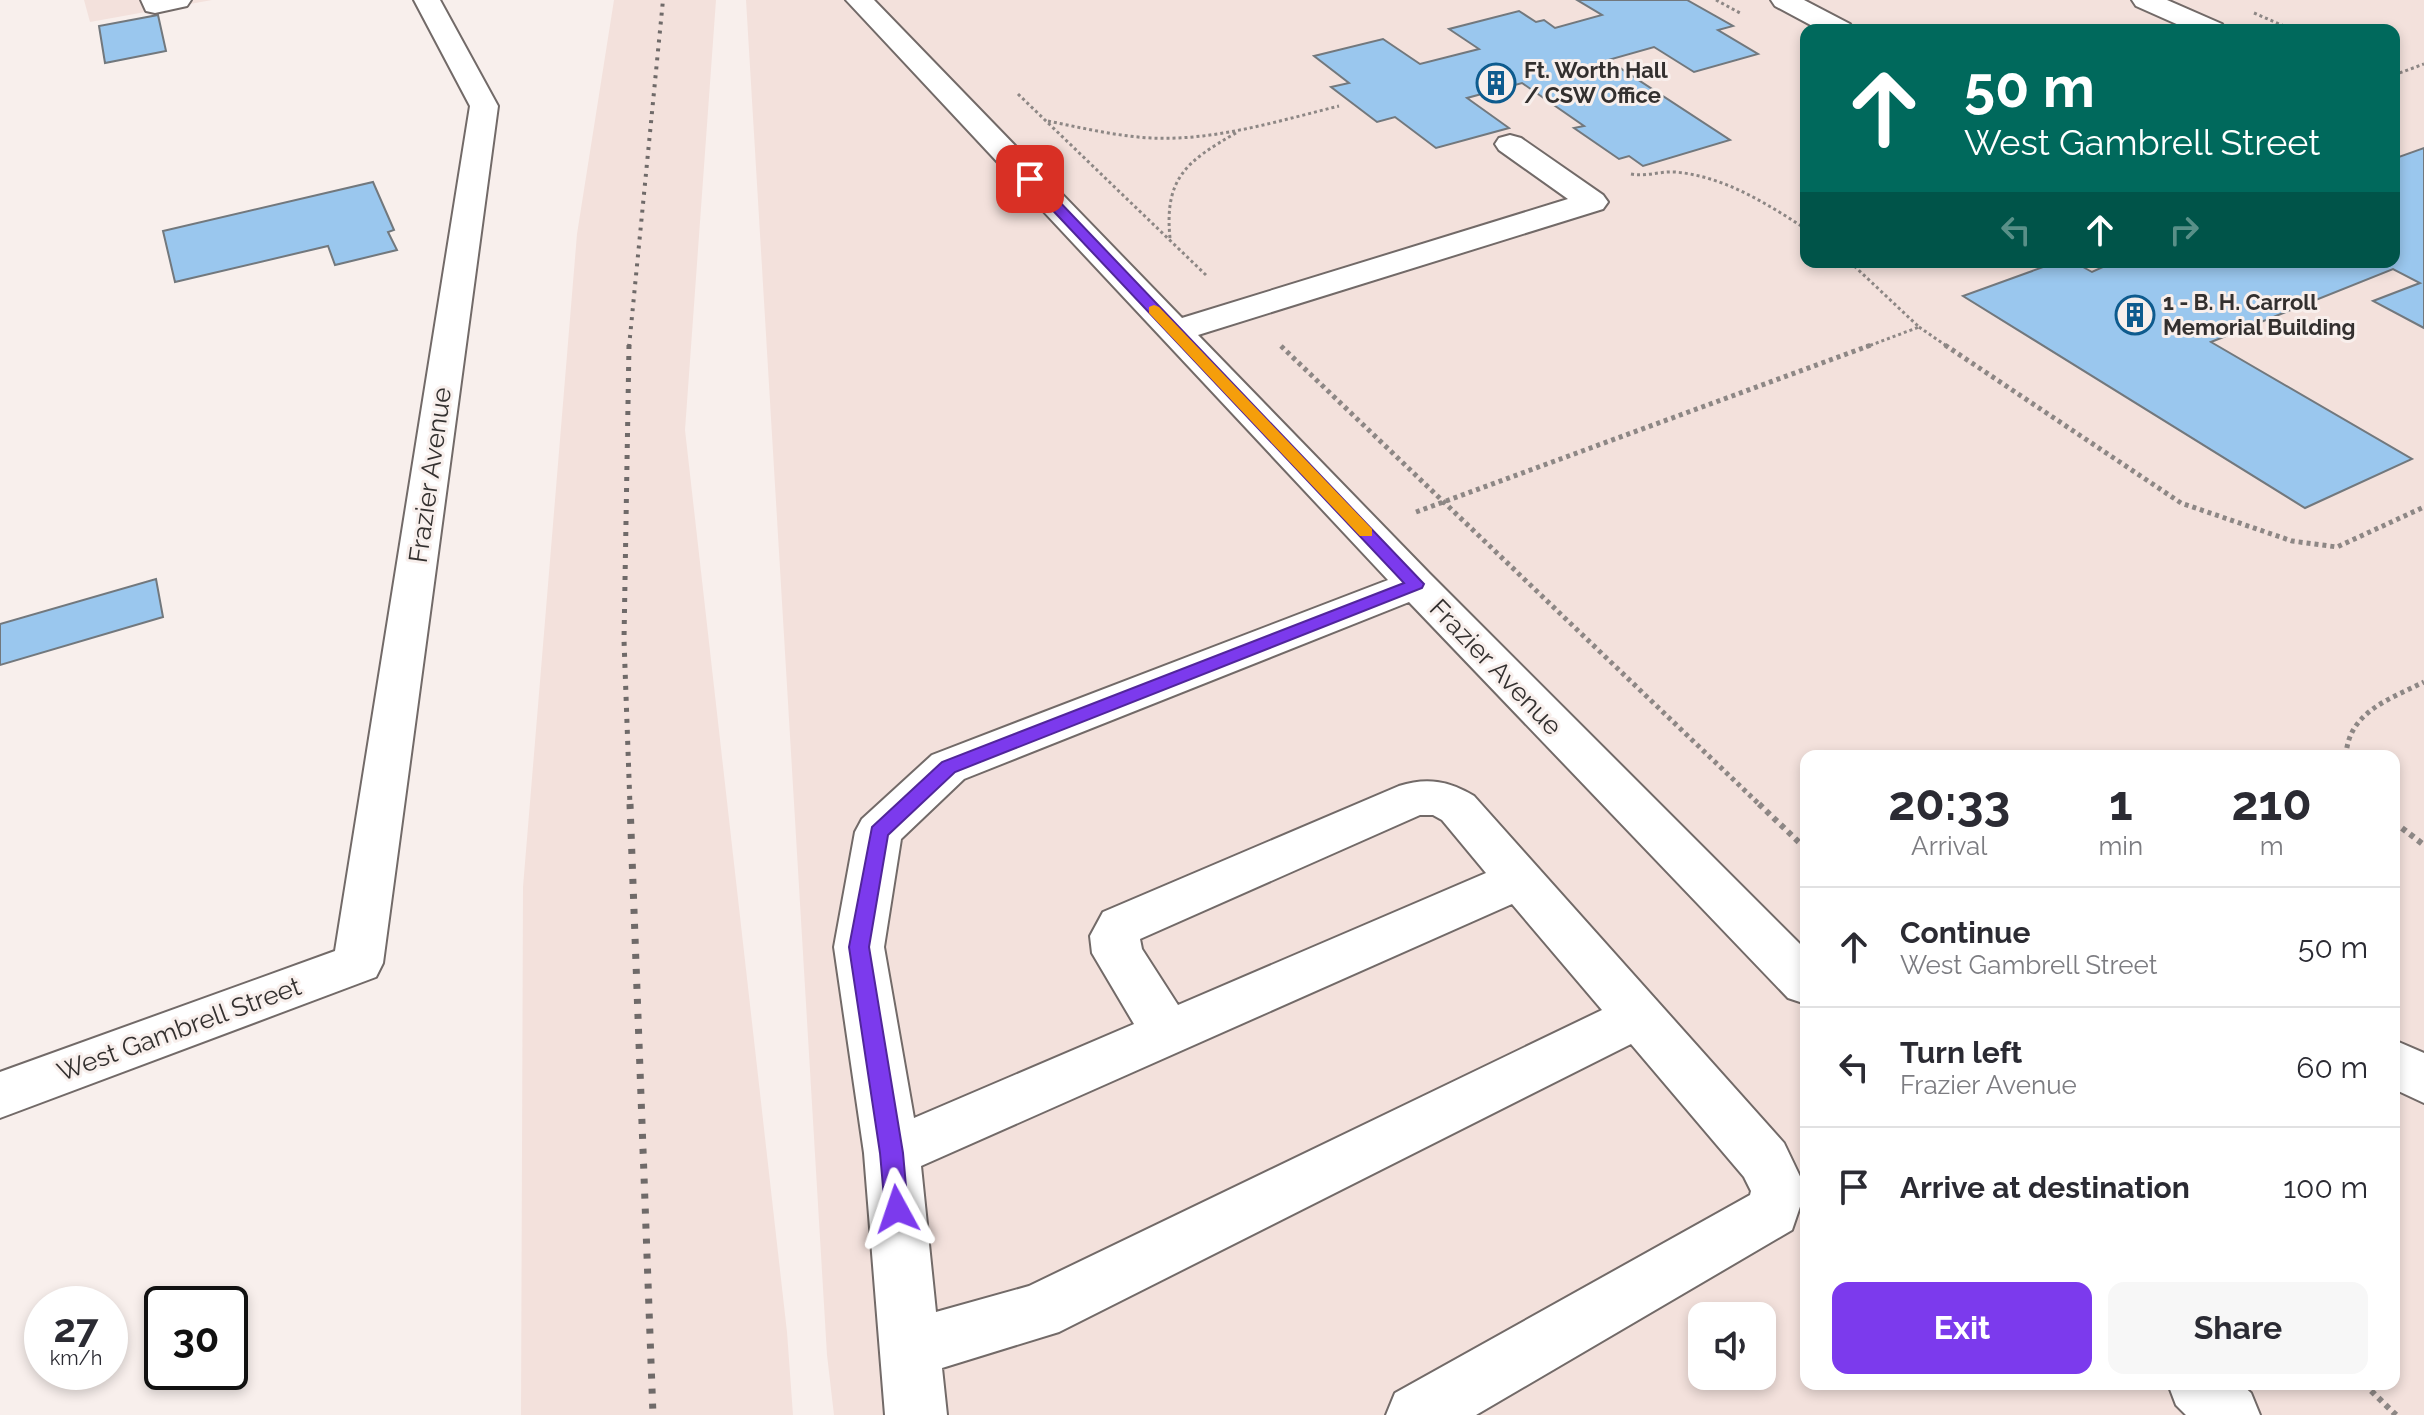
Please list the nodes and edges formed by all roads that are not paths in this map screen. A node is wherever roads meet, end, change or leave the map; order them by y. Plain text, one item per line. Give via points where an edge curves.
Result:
1 (154, 0) edge
2 (178, 0) edge
3 (427, 0) edge
4 (859, 0) edge
5 (1784, 0) edge
6 (2145, 0) edge
7 (1829, 24) edge
8 (2199, 24) edge
9 (1510, 144) dead end
10 (1174, 331) junction
11 (1416, 584) junction
12 (1521, 879) junction
13 (358, 963) joint
14 (1800, 977) edge
15 (1639, 1016) junction
16 (1168, 1033) junction
17 (2400, 1066) edge
18 (2424, 1080) edge
19 (0, 1095) edge
20 (892, 1153) junction
21 (909, 1348) junction
22 (2204, 1390) edge
23 (916, 1415) edge
24 (1417, 1415) edge
25 (2229, 1415) edge

1 - 2 street via 155,5
3 - 13 street, Frazier Avenue via 484,106
4 - 10 street, Frazier Avenue
5 - 7 street
6 - 8 street
9 - 10 street via 1592,202
10 - 11 street, Frazier Avenue
11 - 14 street, Frazier Avenue
11 - 20 street via 948,767 879,832 859,947
12 - 15 street
12 - 16 street
12 - 16 street via 1458,808 1441,798 1415,798 1134,919 1120,926 1117,953
13 - 19 street, West Gambrell Street
15 - 21 street via 1038,1312
15 - 24 street via 1764,1160 1779,1191 1772,1212
16 - 20 street
17 - 18 street
20 - 21 street
21 - 23 street
22 - 25 street

